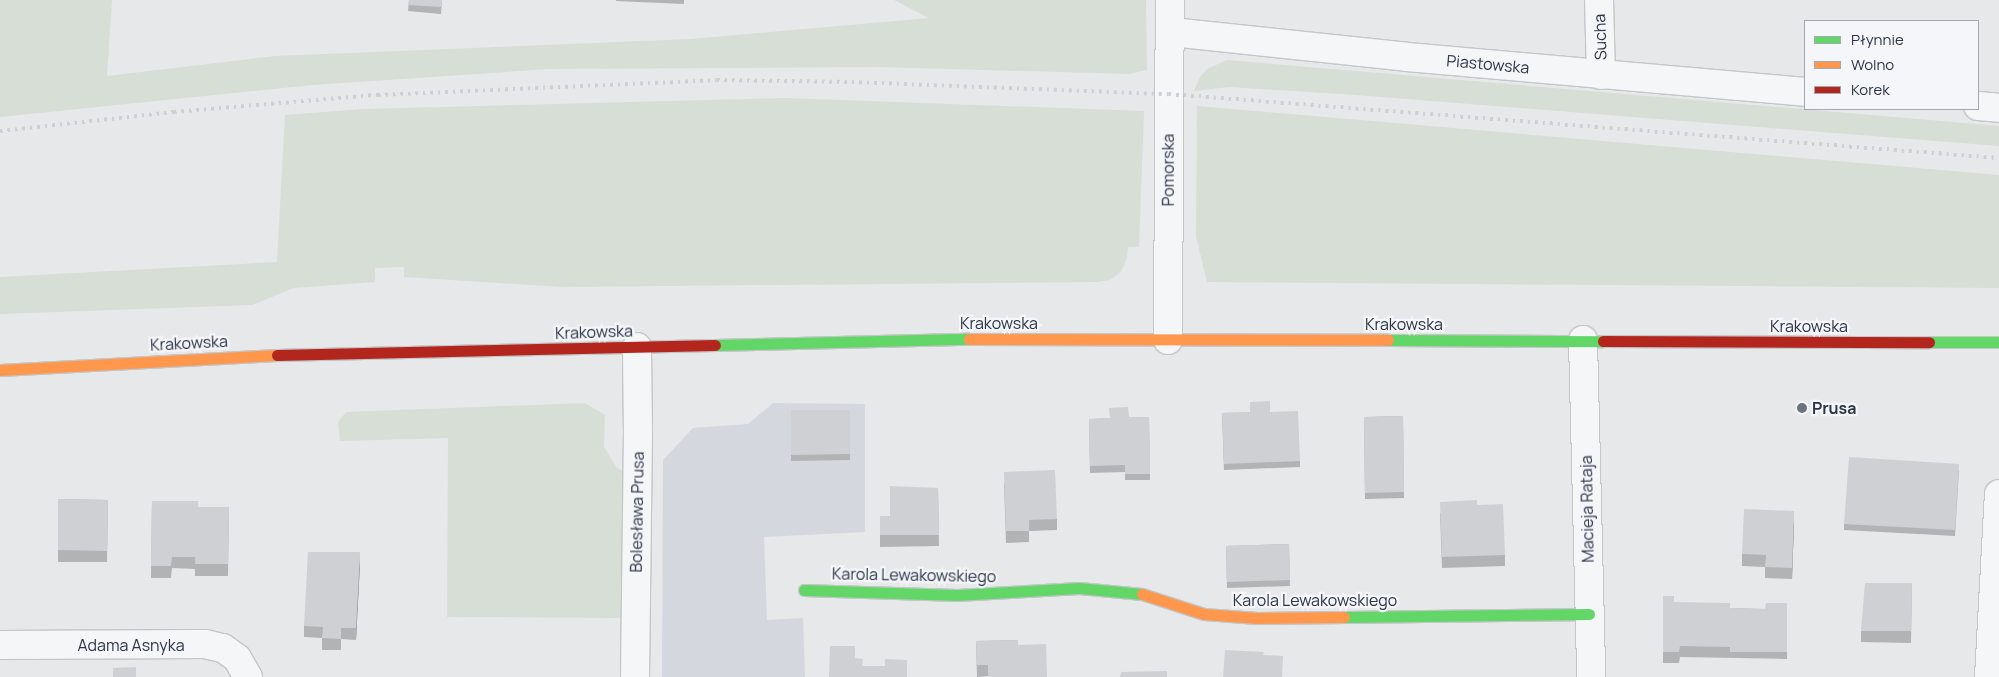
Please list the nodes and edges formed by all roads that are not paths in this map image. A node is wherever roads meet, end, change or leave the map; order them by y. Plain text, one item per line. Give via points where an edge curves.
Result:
1 (1170, 0) edge
2 (1599, 0) edge
3 (1171, 32) junction
4 (1601, 75) junction
5 (1804, 92) edge
6 (1979, 106) edge
7 (1999, 108) edge
8 (1168, 340) junction
9 (1583, 340) junction
10 (1999, 342) edge
11 (637, 347) junction
12 (0, 370) edge
13 (1999, 494) edge
14 (804, 590) dead end
15 (1589, 614) junction
16 (0, 645) edge
17 (248, 677) edge
18 (635, 677) edge
19 (1591, 677) edge
20 (1989, 677) edge

1 - 3 street, Pomorska
2 - 4 street, Sucha
3 - 4 street, Piastowska
3 - 8 street, Pomorska
4 - 5 street, Piastowska
6 - 7 street
8 - 9 main road, Krakowska
8 - 11 main road, Krakowska via 961,339
9 - 10 main road, Krakowska
9 - 15 street, Macieja Rataja
11 - 12 main road, Krakowska via 276,355
11 - 18 street, Bolesława Prusa
13 - 20 street
14 - 15 main road, Karola Lewakowskiego via 957,595 1079,588 1147,594 1204,614 1257,618
15 - 19 street, Macieja Rataja
16 - 17 street, Adama Asnyka via 205,644 223,648 237,658

